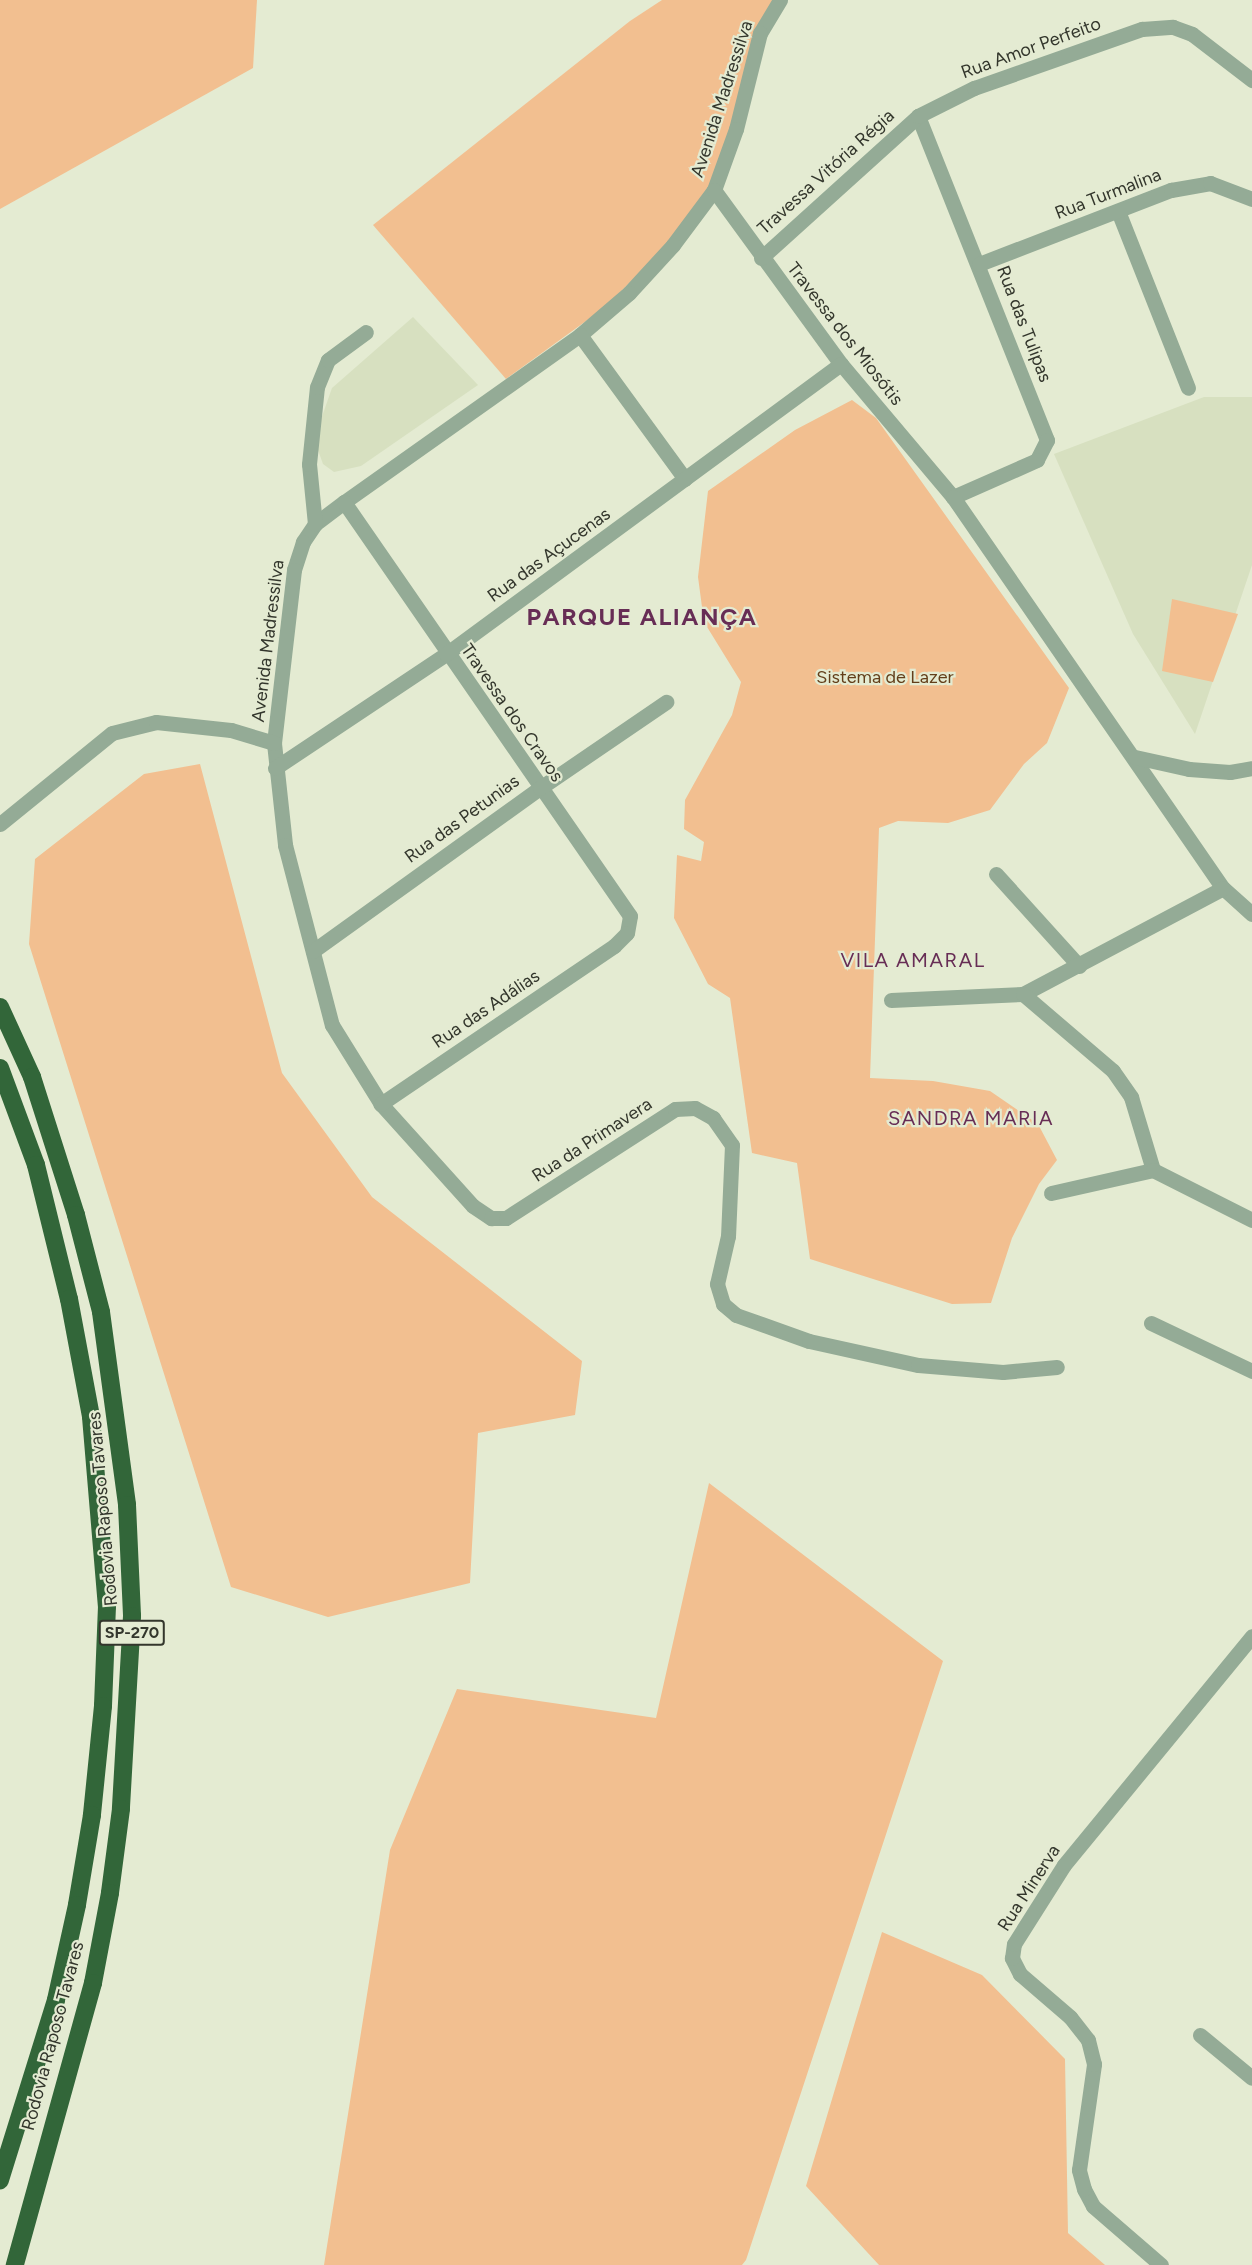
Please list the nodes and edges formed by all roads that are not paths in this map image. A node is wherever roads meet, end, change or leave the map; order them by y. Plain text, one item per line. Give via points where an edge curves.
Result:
1 (780, 0) edge
2 (1252, 80) edge
3 (918, 116) junction
4 (714, 190) junction
5 (1252, 199) edge
6 (1118, 211) junction
7 (761, 258) junction
8 (980, 264) junction
9 (366, 332) dead end
10 (580, 335) junction
11 (841, 364) junction
12 (1188, 388) dead end
13 (685, 479) junction
14 (953, 497) junction
15 (344, 502) junction
16 (315, 524) junction
17 (446, 654) junction
18 (666, 702) dead end
19 (274, 744) junction
20 (1135, 757) junction
21 (275, 768) junction
22 (1252, 768) edge
23 (540, 788) junction
24 (0, 824) edge
25 (996, 874) dead end
26 (1223, 888) junction
27 (1252, 914) edge
28 (614, 946) joint
29 (313, 951) junction
30 (1079, 966) junction
31 (1023, 994) junction
32 (891, 1000) dead end
33 (0, 1007) edge
34 (0, 1068) edge
35 (381, 1104) junction
36 (1153, 1170) junction
37 (1051, 1193) dead end
38 (518, 1211) joint
39 (1252, 1220) edge
40 (1151, 1323) dead end
41 (1057, 1367) dead end
42 (1252, 1371) edge
43 (1252, 1636) edge
44 (1200, 2035) dead end
45 (1252, 2078) edge
46 (0, 2180) edge
47 (15, 2265) edge
48 (1161, 2265) edge

1 - 4 street, Avenida Madressilva via 760,33 736,129
2 - 3 street, Rua Amor Perfeito via 1192,34 1173,27 1143,29 974,88
3 - 7 street, Travessa Vitória Régia
3 - 8 street, Rua das Tulipas
4 - 7 street, Travessa dos Miosótis
4 - 10 street, Avenida Madressilva via 658,261
5 - 6 street, Rua Turmalina via 1210,183 1171,190
6 - 8 street, Rua Turmalina
6 - 12 street
7 - 11 street, Travessa dos Miosótis
8 - 14 street, Rua das Tulipas via 1047,440 1037,460
9 - 16 street via 328,360 317,387 309,464
10 - 13 street
10 - 15 street, Avenida Madressilva
11 - 13 street, Rua das Açucenas
11 - 14 street, Travessa dos Miosótis
13 - 17 street, Rua das Açucenas
14 - 20 street, Travessa dos Miosótis
15 - 16 street, Avenida Madressilva
15 - 17 street, Travessa dos Cravos
16 - 19 street, Avenida Madressilva via 303,542 294,570
17 - 21 street, Rua das Açucenas
17 - 23 street, Travessa dos Cravos
18 - 23 street, Rua das Petunias
19 - 21 street, Avenida Madressilva
19 - 24 street via 231,730 156,722 112,733
20 - 22 street via 1190,769 1230,772
20 - 26 street, Travessa dos Miosótis
21 - 29 street, Avenida Madressilva via 285,845
23 - 28 street, Travessa dos Cravos via 630,916 627,933
23 - 29 street, Rua das Petunias
25 - 30 street
26 - 27 street, Travessa dos Miosótis
26 - 30 street
28 - 35 street, Rua das Adálias
29 - 35 street, Avenida Madressilva via 332,1025
30 - 31 street
31 - 32 street
31 - 36 street via 1113,1071 1131,1097
33 - 47 highway, Rodovia Raposo Tavares / SP-270 via 32,1077 76,1215 101,1312 122,1459 132,1616 123,1786 110,1893 93,1983
34 - 46 highway, Rodovia Raposo Tavares / SP-270 via 36,1164 69,1299 91,1417 106,1606 104,1706 77,1905 56,2000
35 - 38 street, Avenida Madressilva via 473,1206 491,1218 506,1218
36 - 37 street
36 - 39 street
38 - 41 street, Rua da Primavera via 675,1109 695,1108 713,1118 732,1145 728,1236 717,1284 723,1304 751,1322 789,1335 958,1371
40 - 42 street
43 - 48 street, Rua Minerva via 1064,1865 1013,1951 1020,1974 1070,2017 1088,2040 1094,2064 1079,2170 1084,2189 1093,2206
44 - 45 street

